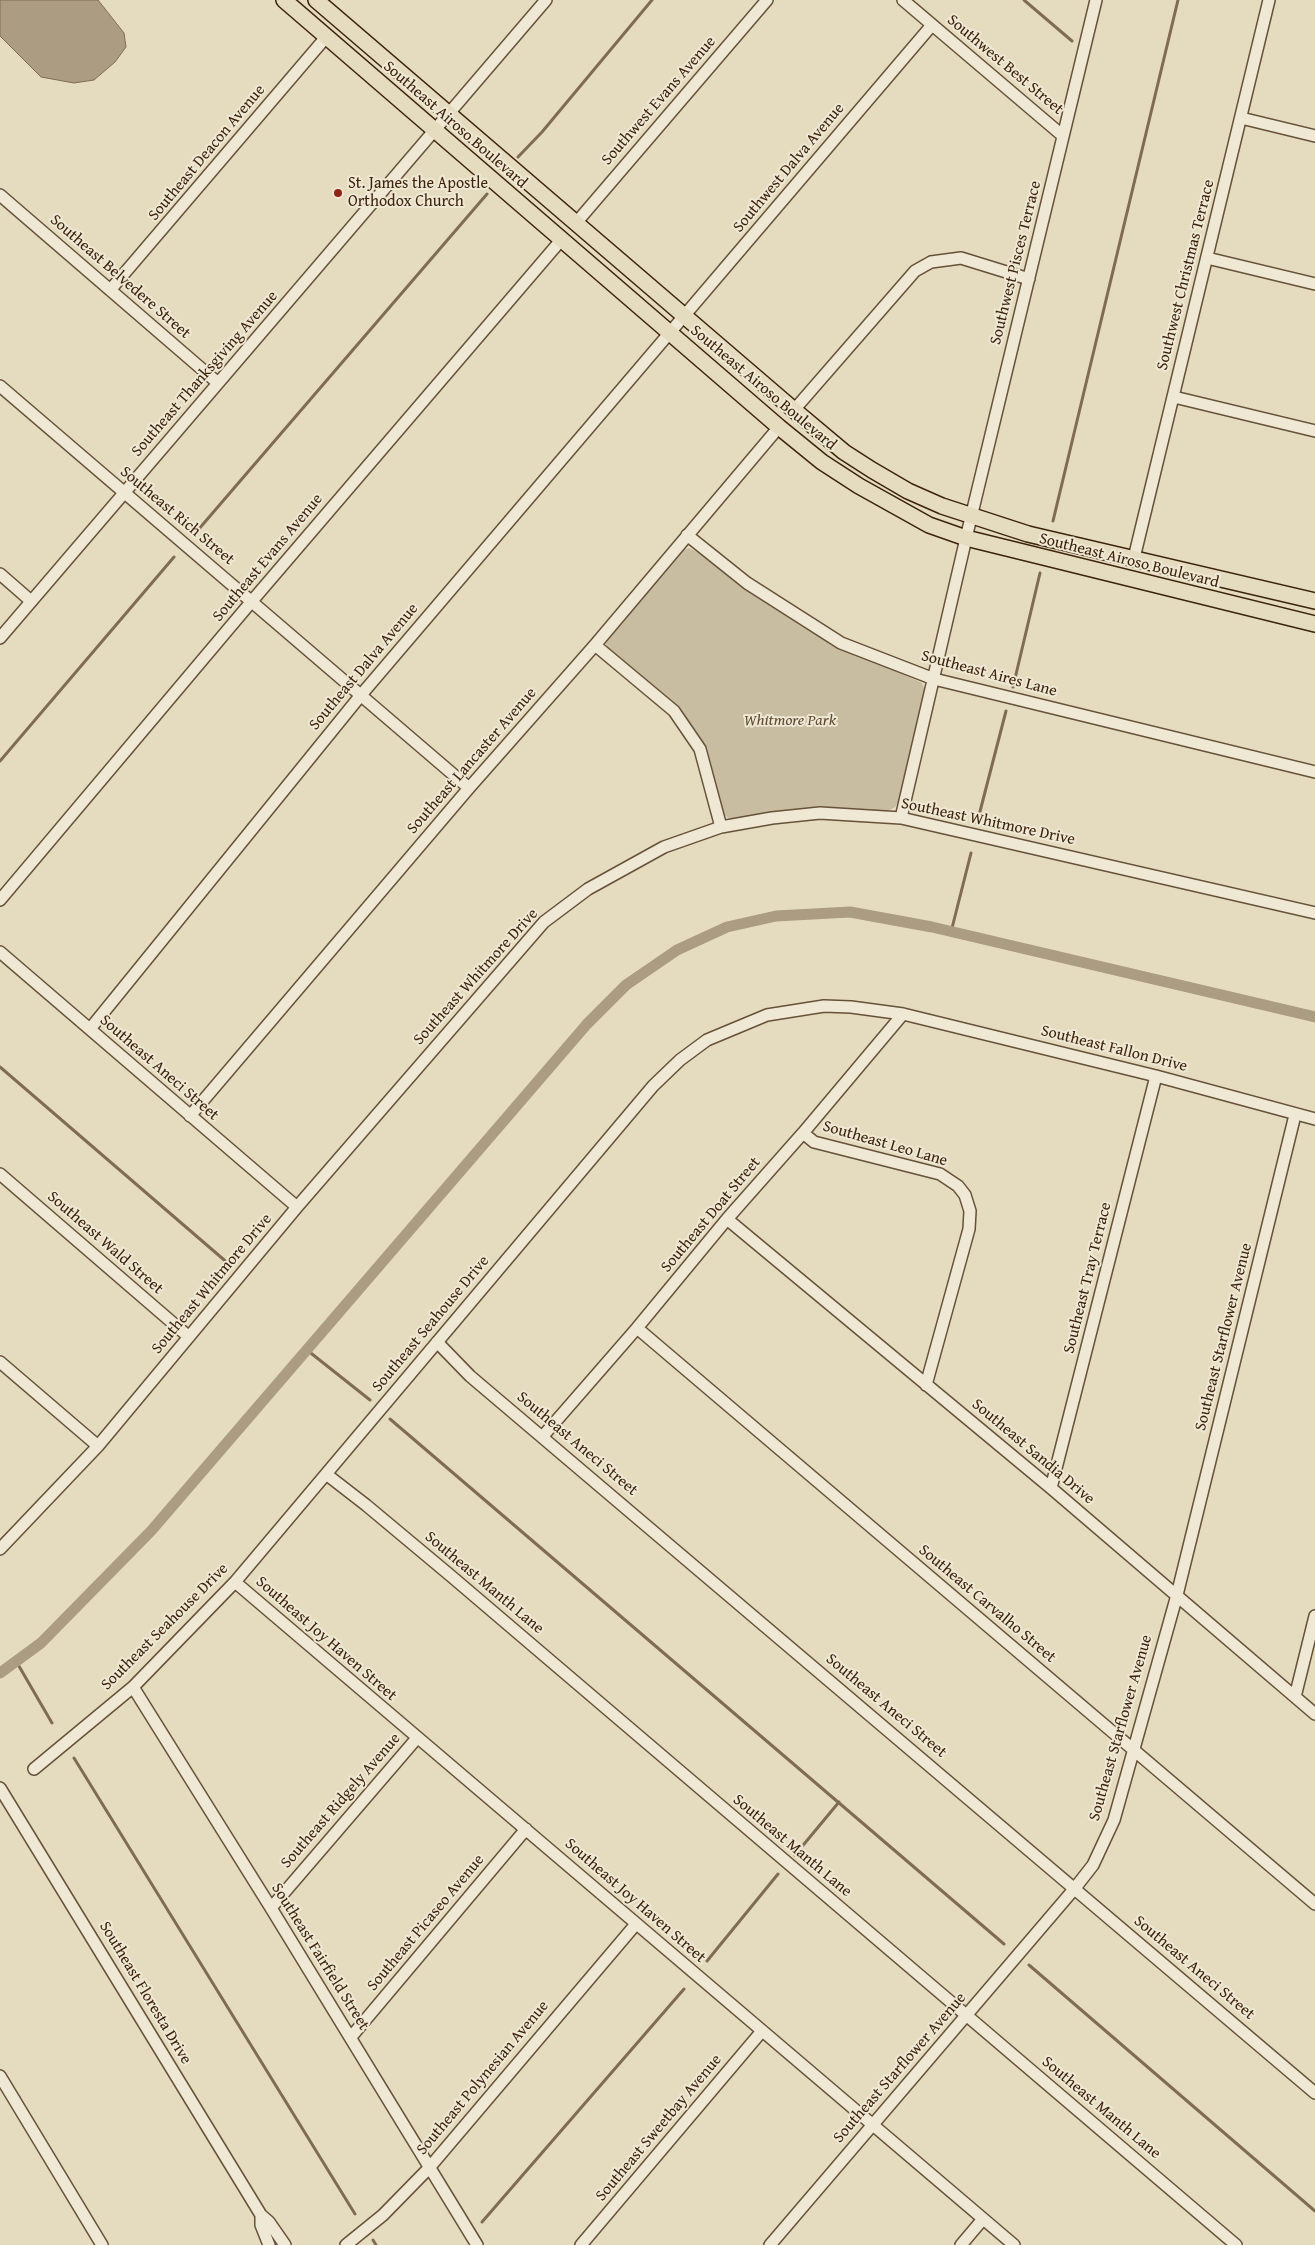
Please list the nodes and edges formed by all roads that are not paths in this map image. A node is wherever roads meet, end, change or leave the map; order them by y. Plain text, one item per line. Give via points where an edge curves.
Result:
1 (284, 0) edge
2 (316, 0) edge
3 (546, 0) edge
4 (767, 0) edge
5 (903, 0) edge
6 (1096, 0) edge
7 (1269, 0) edge
8 (932, 25) junction
9 (327, 36) junction
10 (448, 114) junction
11 (1241, 118) junction
12 (435, 131) junction
13 (1063, 136) junction
14 (1315, 136) edge
15 (0, 195) edge
16 (576, 223) junction
17 (562, 239) junction
18 (1207, 258) junction
19 (1029, 280) junction
20 (1315, 284) edge
21 (111, 289) junction
22 (684, 316) junction
23 (670, 332) junction
24 (218, 384) junction
25 (0, 386) edge
26 (1174, 397) junction
27 (794, 410) junction
28 (779, 427) junction
29 (1315, 431) edge
30 (123, 492) junction
31 (971, 517) junction
32 (687, 535) junction
33 (966, 536) junction
34 (1134, 558) junction
35 (0, 574) edge
36 (1203, 574) junction
37 (1198, 596) junction
38 (31, 601) junction
39 (252, 601) junction
40 (1315, 601) edge
41 (1315, 624) edge
42 (0, 638) edge
43 (595, 644) junction
44 (934, 679) junction
45 (361, 695) junction
46 (1315, 772) edge
47 (469, 788) junction
48 (901, 818) junction
49 (721, 827) junction
50 (0, 900) edge
51 (1315, 914) edge
52 (0, 952) edge
53 (903, 1014) junction
54 (90, 1029) junction
55 (1156, 1076) junction
56 (1295, 1115) junction
57 (190, 1116) junction
58 (1315, 1119) edge
59 (803, 1133) junction
60 (0, 1174) edge
61 (297, 1208) junction
62 (728, 1219) junction
63 (638, 1328) junction
64 (189, 1337) junction
65 (437, 1342) junction
66 (0, 1362) edge
67 (926, 1385) junction
68 (543, 1436) junction
69 (98, 1446) junction
70 (326, 1474) junction
71 (1051, 1488) junction
72 (0, 1549) edge
73 (234, 1582) junction
74 (1177, 1595) junction
75 (1315, 1616) edge
76 (133, 1687) junction
77 (1295, 1698) junction
78 (1315, 1714) edge
79 (417, 1738) junction
80 (1133, 1749) junction
81 (34, 1769) dead end
82 (0, 1788) edge
83 (526, 1829) junction
84 (1075, 1888) junction
85 (1315, 1904) edge
86 (271, 1908) junction
87 (636, 1924) junction
88 (967, 2016) junction
89 (762, 2031) junction
90 (350, 2037) junction
91 (0, 2076) edge
92 (1315, 2093) edge
93 (872, 2124) junction
94 (429, 2168) junction
95 (261, 2215) junction
96 (983, 2219) junction
97 (102, 2245) edge
98 (269, 2245) edge
99 (285, 2245) edge
100 (346, 2245) edge
101 (477, 2245) edge
102 (581, 2245) edge
103 (770, 2245) edge
104 (961, 2245) edge
105 (1014, 2245) edge
106 (1236, 2245) edge

1 - 9 main road, Southeast Airoso Boulevard
2 - 10 main road, Southeast Airoso Boulevard
3 - 10 street, Southeast Thanksgiving Avenue
4 - 16 street, Southwest Evans Avenue
5 - 8 street, Southwest Best Street
6 - 13 street, Southwest Pisces Terrace
7 - 11 street, Southwest Christmas Terrace
8 - 13 street, Southwest Best Street
8 - 22 street, Southwest Dalva Avenue
9 - 12 main road, Southeast Airoso Boulevard
9 - 21 street, Southeast Deacon Avenue
10 - 12 street, Southeast Thanksgiving Avenue
10 - 16 main road, Southeast Airoso Boulevard
11 - 14 street
11 - 18 street, Southwest Christmas Terrace
12 - 17 main road, Southeast Airoso Boulevard
12 - 24 street, Southeast Thanksgiving Avenue
13 - 19 street, Southwest Pisces Terrace
15 - 21 street, Southeast Belvedere Street
16 - 22 main road, Southeast Airoso Boulevard
17 - 23 main road, Southeast Airoso Boulevard
17 - 39 street, Southeast Evans Avenue
18 - 20 street
18 - 26 street, Southwest Christmas Terrace
19 - 27 street via 961,258 931,262 915,271
19 - 31 street, Southwest Pisces Terrace
21 - 24 street, Southeast Belvedere Street
22 - 23 street, Southwest Dalva Avenue
22 - 27 main road, Southeast Airoso Boulevard
23 - 28 main road, Southeast Airoso Boulevard
23 - 45 street, Southeast Dalva Avenue
24 - 30 street, Southeast Thanksgiving Avenue
25 - 30 street, Southeast Rich Street
26 - 29 street
26 - 34 street, Southwest Christmas Terrace
27 - 31 main road, Southeast Airoso Boulevard via 844,452 872,470 908,491
28 - 32 street, Southeast Lancaster Avenue
28 - 33 main road, Southeast Airoso Boulevard via 822,462 859,486 929,525
30 - 38 street, Southeast Thanksgiving Avenue
30 - 39 street, Southeast Rich Street
31 - 33 street, Southwest Pisces Terrace
31 - 34 main road, Southeast Airoso Boulevard via 1028,534
32 - 43 street, Southeast Lancaster Avenue
32 - 44 street, Southeast Aires Lane via 747,584 841,643
33 - 37 main road, Southeast Airoso Boulevard
33 - 44 street, Southwest Pisces Terrace
34 - 36 main road, Southeast Airoso Boulevard
35 - 38 street
36 - 37 main road
36 - 40 main road, Southeast Airoso Boulevard
37 - 41 main road, Southeast Airoso Boulevard
38 - 42 street, Southeast Thanksgiving Avenue
39 - 45 street, Southeast Rich Street
39 - 50 street, Southeast Evans Avenue
43 - 47 street, Southeast Lancaster Avenue
43 - 49 street via 674,711 700,750
44 - 46 street, Southeast Aires Lane
44 - 48 street, Southwest Pisces Terrace
45 - 47 street, Southeast Rich Street
45 - 54 street, Southeast Dalva Avenue
47 - 57 street, Southeast Lancaster Avenue
48 - 49 street, Southeast Whitmore Drive via 820,813
48 - 51 street, Southeast Whitmore Drive
49 - 61 street, Southeast Whitmore Drive via 664,847 588,889 544,922
52 - 54 street, Southeast Aneci Street
53 - 55 street, Southeast Fallon Drive
53 - 59 street, Southeast Doat Street
53 - 65 street, Southeast Seahouse Drive via 851,1006 824,1006 767,1015 707,1040 653,1086
54 - 57 street, Southeast Aneci Street
55 - 56 street, Southeast Fallon Drive
55 - 71 street, Southeast Tray Terrace
56 - 58 street, Southeast Fallon Drive
56 - 74 street, Southeast Starflower Avenue
57 - 61 street, Southeast Aneci Street
59 - 62 street, Southeast Doat Street
59 - 67 street, Southeast Leo Lane via 814,1142 940,1174 958,1186 968,1203 970,1220
60 - 64 street, Southeast Wald Street
61 - 64 street, Southeast Whitmore Drive
62 - 63 street, Southeast Doat Street
62 - 67 street, Southeast Sandia Drive
63 - 68 street, Southeast Doat Street
63 - 80 street, Southeast Carvalho Street
64 - 69 street, Southeast Whitmore Drive
65 - 68 street, Southeast Aneci Street via 470,1376
65 - 70 street, Southeast Seahouse Drive
66 - 69 street
67 - 71 street, Southeast Sandia Drive
68 - 84 street, Southeast Aneci Street
69 - 72 street, Southeast Whitmore Drive
70 - 73 street, Southeast Seahouse Drive
70 - 88 street, Southeast Manth Lane via 366,1504
71 - 74 street, Southeast Sandia Drive
73 - 76 street, Southeast Seahouse Drive
73 - 79 street, Southeast Joy Haven Street
74 - 77 street, Southeast Sandia Drive
74 - 80 street, Southeast Starflower Avenue
75 - 77 street
76 - 81 street, Southeast Seahouse Drive
76 - 86 street, Southeast Fairfield Street
77 - 78 street, Southeast Sandia Drive
79 - 83 street, Southeast Joy Haven Street
79 - 86 street, Southeast Ridgely Avenue
80 - 84 street, Southeast Starflower Avenue via 1114,1820 1093,1865
80 - 85 street, Southeast Carvalho Street
82 - 95 street, Southeast Floresta Drive
83 - 87 street, Southeast Joy Haven Street
83 - 90 street, Southeast Picaseo Avenue
84 - 88 street, Southeast Starflower Avenue
84 - 92 street, Southeast Aneci Street
86 - 90 street, Southeast Fairfield Street
87 - 89 street, Southeast Joy Haven Street
87 - 94 street, Southeast Polynesian Avenue
88 - 93 street, Southeast Starflower Avenue
88 - 106 street, Southeast Manth Lane
89 - 93 street, Southeast Joy Haven Street
89 - 102 street, Southeast Sweetbay Avenue
90 - 94 street, Southeast Fairfield Street
91 - 97 street
93 - 96 street, Southeast Joy Haven Street
93 - 103 street, Southeast Starflower Avenue
94 - 100 street, Southeast Polynesian Avenue via 383,2215
94 - 101 street, Southeast Fairfield Street
95 - 98 street, Southeast Floresta Drive via 261,2225
95 - 99 street, Southeast Floresta Drive
96 - 104 street
96 - 105 street, Southeast Joy Haven Street

